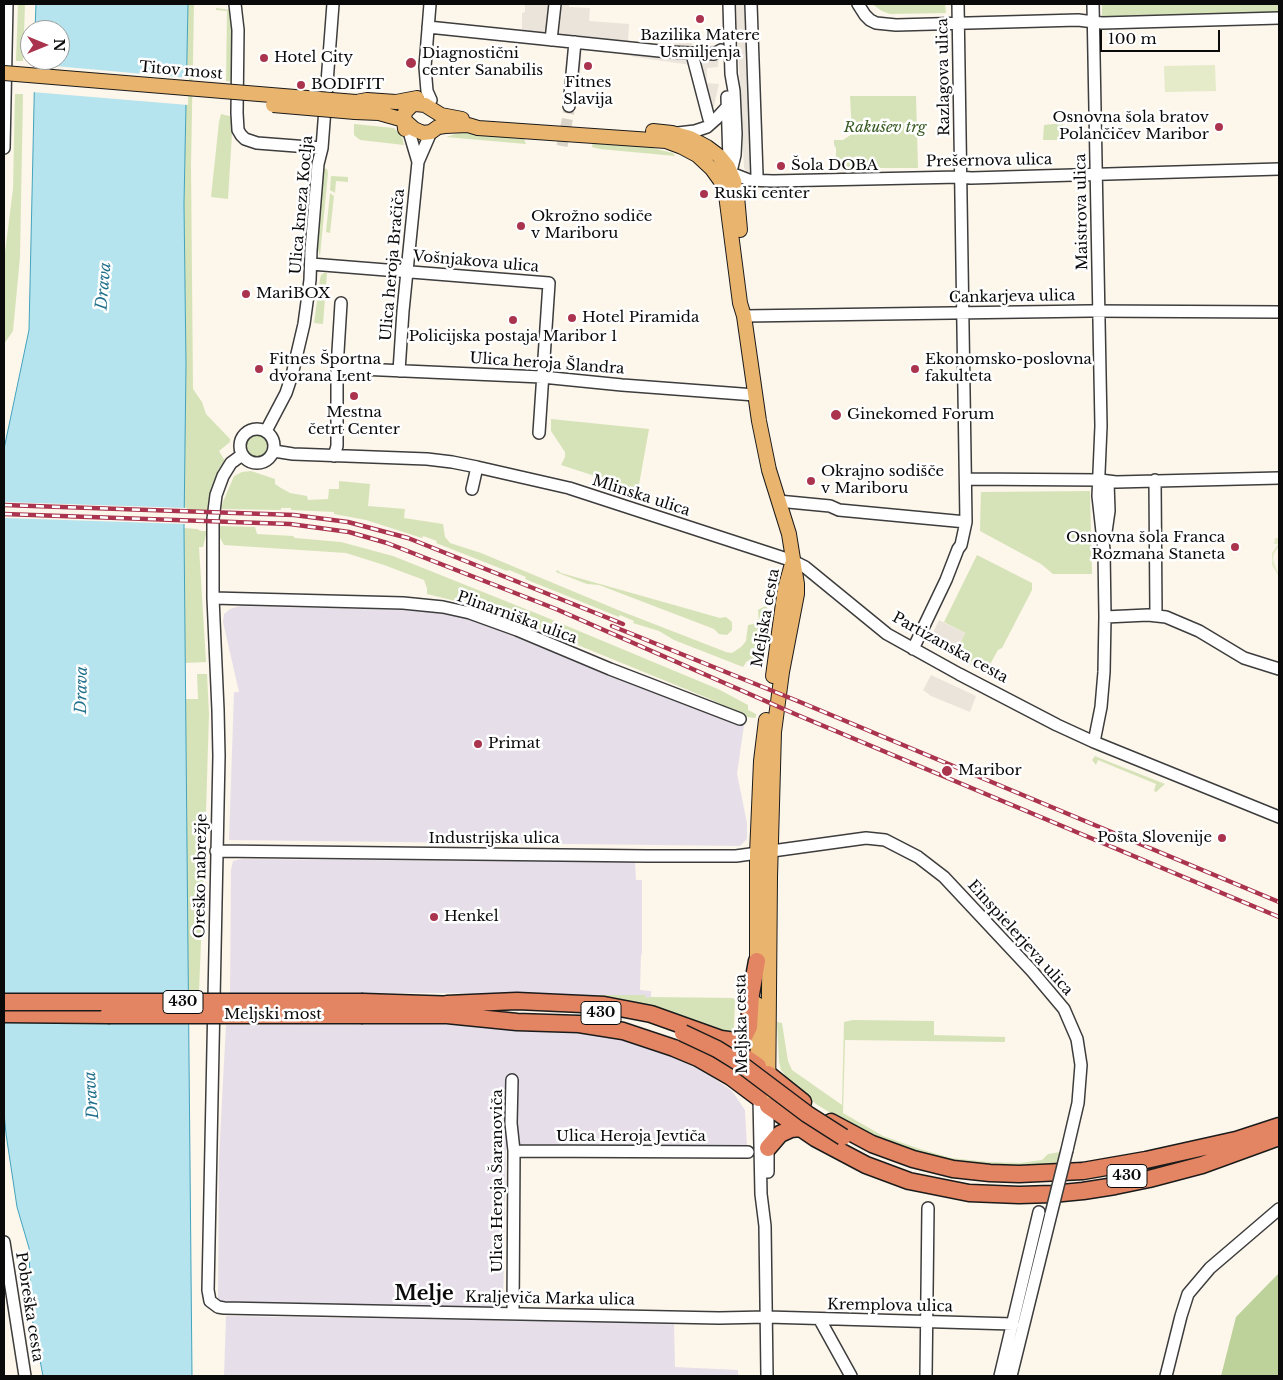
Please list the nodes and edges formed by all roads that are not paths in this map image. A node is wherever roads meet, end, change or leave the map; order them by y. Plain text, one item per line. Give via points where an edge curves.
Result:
1 (7, 4) edge
2 (236, 4) edge
3 (333, 4) edge
4 (430, 4) edge
5 (555, 4) edge
6 (729, 4) edge
7 (752, 4) edge
8 (858, 4) edge
9 (958, 4) edge
10 (1092, 4) edge
11 (1279, 18) edge
12 (1093, 21) junction
13 (959, 24) junction
14 (428, 28) junction
15 (554, 38) junction
16 (575, 42) junction
17 (721, 50) dead end
18 (692, 54) junction
19 (424, 67) junction
20 (4, 72) edge
21 (730, 74) junction
22 (4, 80) edge
23 (569, 106) tunnel mouth
24 (356, 107) junction
25 (727, 107) junction
26 (409, 116) junction
27 (709, 119) dead end
28 (436, 122) junction
29 (479, 123) junction
30 (672, 133) junction
31 (4, 148) edge
32 (322, 148) junction
33 (692, 152) junction
34 (418, 162) junction
35 (1279, 169) edge
36 (731, 173) junction
37 (1097, 174) junction
38 (757, 175) dead end
39 (960, 177) junction
40 (728, 197) junction
41 (311, 264) junction
42 (408, 271) junction
43 (341, 303) dead end
44 (1099, 311) junction
45 (1279, 312) edge
46 (963, 313) junction
47 (744, 316) junction
48 (337, 368) junction
49 (399, 371) junction
50 (542, 377) junction
51 (755, 395) junction
52 (266, 431) junction
53 (539, 432) dead end
54 (274, 451) junction
55 (242, 455) junction
56 (334, 456) junction
57 (477, 467) junction
58 (1279, 478) edge
59 (966, 479) junction
60 (1104, 480) junction
61 (1155, 480) junction
62 (472, 489) dead end
63 (778, 501) junction
64 (966, 522) junction
65 (793, 561) junction
66 (213, 598) junction
67 (1156, 616) junction
68 (1105, 617) junction
69 (913, 649) junction
70 (1279, 669) edge
71 (740, 718) dead end
72 (1094, 742) junction
73 (1279, 817) edge
74 (216, 851) junction
75 (771, 851) junction
76 (757, 854) junction
77 (757, 961) junction
78 (4, 1002) edge
79 (363, 1008) junction
80 (4, 1009) edge
81 (214, 1009) junction
82 (447, 1010) junction
83 (4, 1014) edge
84 (703, 1032) junction
85 (763, 1070) junction
86 (512, 1080) dead end
87 (764, 1102) junction
88 (1279, 1126) edge
89 (800, 1128) junction
90 (1279, 1137) edge
91 (842, 1140) junction
92 (1236, 1140) junction
93 (1264, 1143) junction
94 (768, 1148) junction
95 (514, 1151) junction
96 (748, 1152) dead end
97 (928, 1208) dead end
98 (1279, 1209) edge
99 (1045, 1213) junction
100 (765, 1226) junction
101 (4, 1242) edge
102 (213, 1305) joint
103 (513, 1313) junction
104 (767, 1317) junction
105 (820, 1320) junction
106 (926, 1322) junction
107 (1013, 1324) junction
108 (25, 1376) edge
109 (767, 1376) edge
110 (851, 1376) edge
111 (926, 1376) edge
112 (1000, 1376) edge
113 (1011, 1376) edge
114 (1166, 1376) edge

1 - 31 street
2 - 32 street via 238,130 249,141 257,143
3 - 32 street, Ulica kneza Koclja
4 - 14 street
5 - 15 street
6 - 21 street
7 - 38 street
8 - 13 street via 865,16 876,23
9 - 13 street, Razlagova ulica
10 - 12 street, Maistrova ulica
11 - 12 street
12 - 13 street
12 - 37 street, Maistrova ulica
13 - 39 street, Razlagova ulica
14 - 15 street
14 - 19 street
15 - 16 street
16 - 18 street
16 - 23 street
17 - 18 street via 714,54
18 - 27 street
19 - 26 street
19 - 28 street
20 - 24 main road, Titov most, bridge
21 - 25 street
21 - 36 street via 736,134
22 - 24 main road, Titov most, bridge
24 - 26 main road via 388,121
24 - 26 main road via 366,100 396,102
25 - 30 street via 708,127
25 - 36 street
26 - 28 main road via 418,132
26 - 28 main road via 423,97
26 - 34 street, Ulica heroja Bračiča
28 - 29 main road
28 - 29 main road via 454,130
28 - 34 street, Ulica heroja Bračiča
29 - 30 main road
29 - 33 main road via 655,140 674,143
30 - 36 main road via 714,151
32 - 41 street, Ulica kneza Koclja
33 - 36 street, Prešernova ulica
33 - 40 main road via 720,178
34 - 42 street, Ulica heroja Bračiča
35 - 37 street, Prešernova ulica
36 - 39 street, Prešernova ulica via 761,181
36 - 40 street
36 - 47 main road via 738,204 746,296
37 - 39 street, Prešernova ulica
37 - 44 street, Maistrova ulica
39 - 46 street, Razlagova ulica
40 - 47 main road
41 - 42 street, Vošnjakova ulica
41 - 52 street, Ulica kneza Koclja via 298,352 286,393
42 - 49 street, Ulica heroja Bračiča
42 - 50 street, Vošnjakova ulica via 549,283
43 - 48 street
44 - 45 street, Cankarjeva ulica
44 - 46 street, Cankarjeva ulica
44 - 60 street, Maistrova ulica
46 - 47 street, Cankarjeva ulica
46 - 59 street, Razlagova ulica
47 - 51 main road
48 - 49 street, Ulica heroja Šlandra
48 - 56 street via 338,429
49 - 50 street, Ulica heroja Šlandra
50 - 51 street, Ulica heroja Šlandra
50 - 53 street
51 - 63 main road
52 - 54 street via 274,442
52 - 55 street via 256,429 245,434 240,443
54 - 55 street via 270,458 260,463 252,463
54 - 56 street, Mlinska ulica
55 - 66 street, Oreško nabrežje via 227,468 216,495
56 - 57 street, Mlinska ulica via 427,459
57 - 62 street
57 - 65 street, Mlinska ulica via 569,488
58 - 61 street
59 - 60 street
59 - 64 street, Razlagova ulica
60 - 61 street
60 - 68 street, Maistrova ulica via 1098,496 1104,550
61 - 67 street
63 - 64 street
63 - 65 main road
64 - 69 street, Razlagova ulica via 962,545
65 - 69 street, Partizanska cesta via 805,567 887,634
65 - 75 main road, Meljska cesta via 797,594 774,732
65 - 76 main road, Meljska cesta via 785,589 760,761
66 - 71 street, Plinarniška ulica via 403,603 461,611
66 - 74 street, Oreško nabrežje via 218,718
67 - 68 street
67 - 70 street via 1199,631 1244,658
68 - 72 street, Maistrova ulica via 1102,707
69 - 72 street, Partizanska cesta
72 - 73 street, Partizanska cesta
74 - 76 street, Industrijska ulica via 647,856
74 - 81 street, Oreško nabrežje
75 - 76 street, Industrijska ulica
75 - 85 main road, Meljska cesta
75 - 99 street, Einspielerjeva ulica, bridge via 838,841 885,840 918,857 944,878 1051,991 1072,1025 1079,1053 1081,1086 1067,1150
76 - 77 main road, Meljska cesta
77 - 84 highway via 746,1034 731,1042
77 - 85 main road, Meljska cesta
78 - 79 highway, Meljski most / 430, bridge
79 - 82 highway, 430
79 - 83 highway, Meljski most / 430, bridge
80 - 81 street, Meljski most
81 - 102 street, Oreško nabrežje via 208,1290
82 - 84 highway via 517,1001 604,1005 651,1014
82 - 87 highway via 517,1022 579,1024 623,1030 698,1058
82 - 91 highway, 430, bridge via 604,1013 649,1023 711,1046 738,1062
84 - 85 highway
85 - 87 main road, Meljska cesta
85 - 92 highway via 824,1118 855,1136 913,1159 970,1172 1019,1174 1083,1170
86 - 95 street, Ulica Heroja Šaranoviča
87 - 89 highway
87 - 94 street, Meljska cesta
87 - 100 street, Meljska cesta via 762,1194
88 - 92 highway, 430
89 - 93 highway via 848,1156 888,1173 930,1186 987,1194 1052,1194 1149,1180
89 - 94 highway via 780,1134
90 - 93 highway, 430
91 - 92 highway, 430 via 932,1173 1019,1182 1114,1173 1198,1154
91 - 93 highway, 430 via 869,1159 925,1178 971,1186 1019,1188 1083,1184 1157,1170
94 - 100 street, Meljska cesta
95 - 96 street, Ulica Heroja Jevtiča
95 - 103 street, Ulica Heroja Šaranoviča
97 - 106 street
98 - 114 street via 1210,1268 1188,1294
99 - 107 street, Einspielerjeva ulica
99 - 113 street, Einspielerjeva ulica
100 - 104 street, Meljska cesta
101 - 108 street, Pobreška cesta
102 - 103 street, Kraljeviča Marka ulica via 224,1308
103 - 104 street, Kraljeviča Marka ulica
104 - 105 street, Kremplova ulica
104 - 109 street, Meljska cesta
105 - 106 street, Kremplova ulica
105 - 110 street
106 - 107 street, Kremplova ulica
106 - 111 street
107 - 112 street, Einspielerjeva ulica

